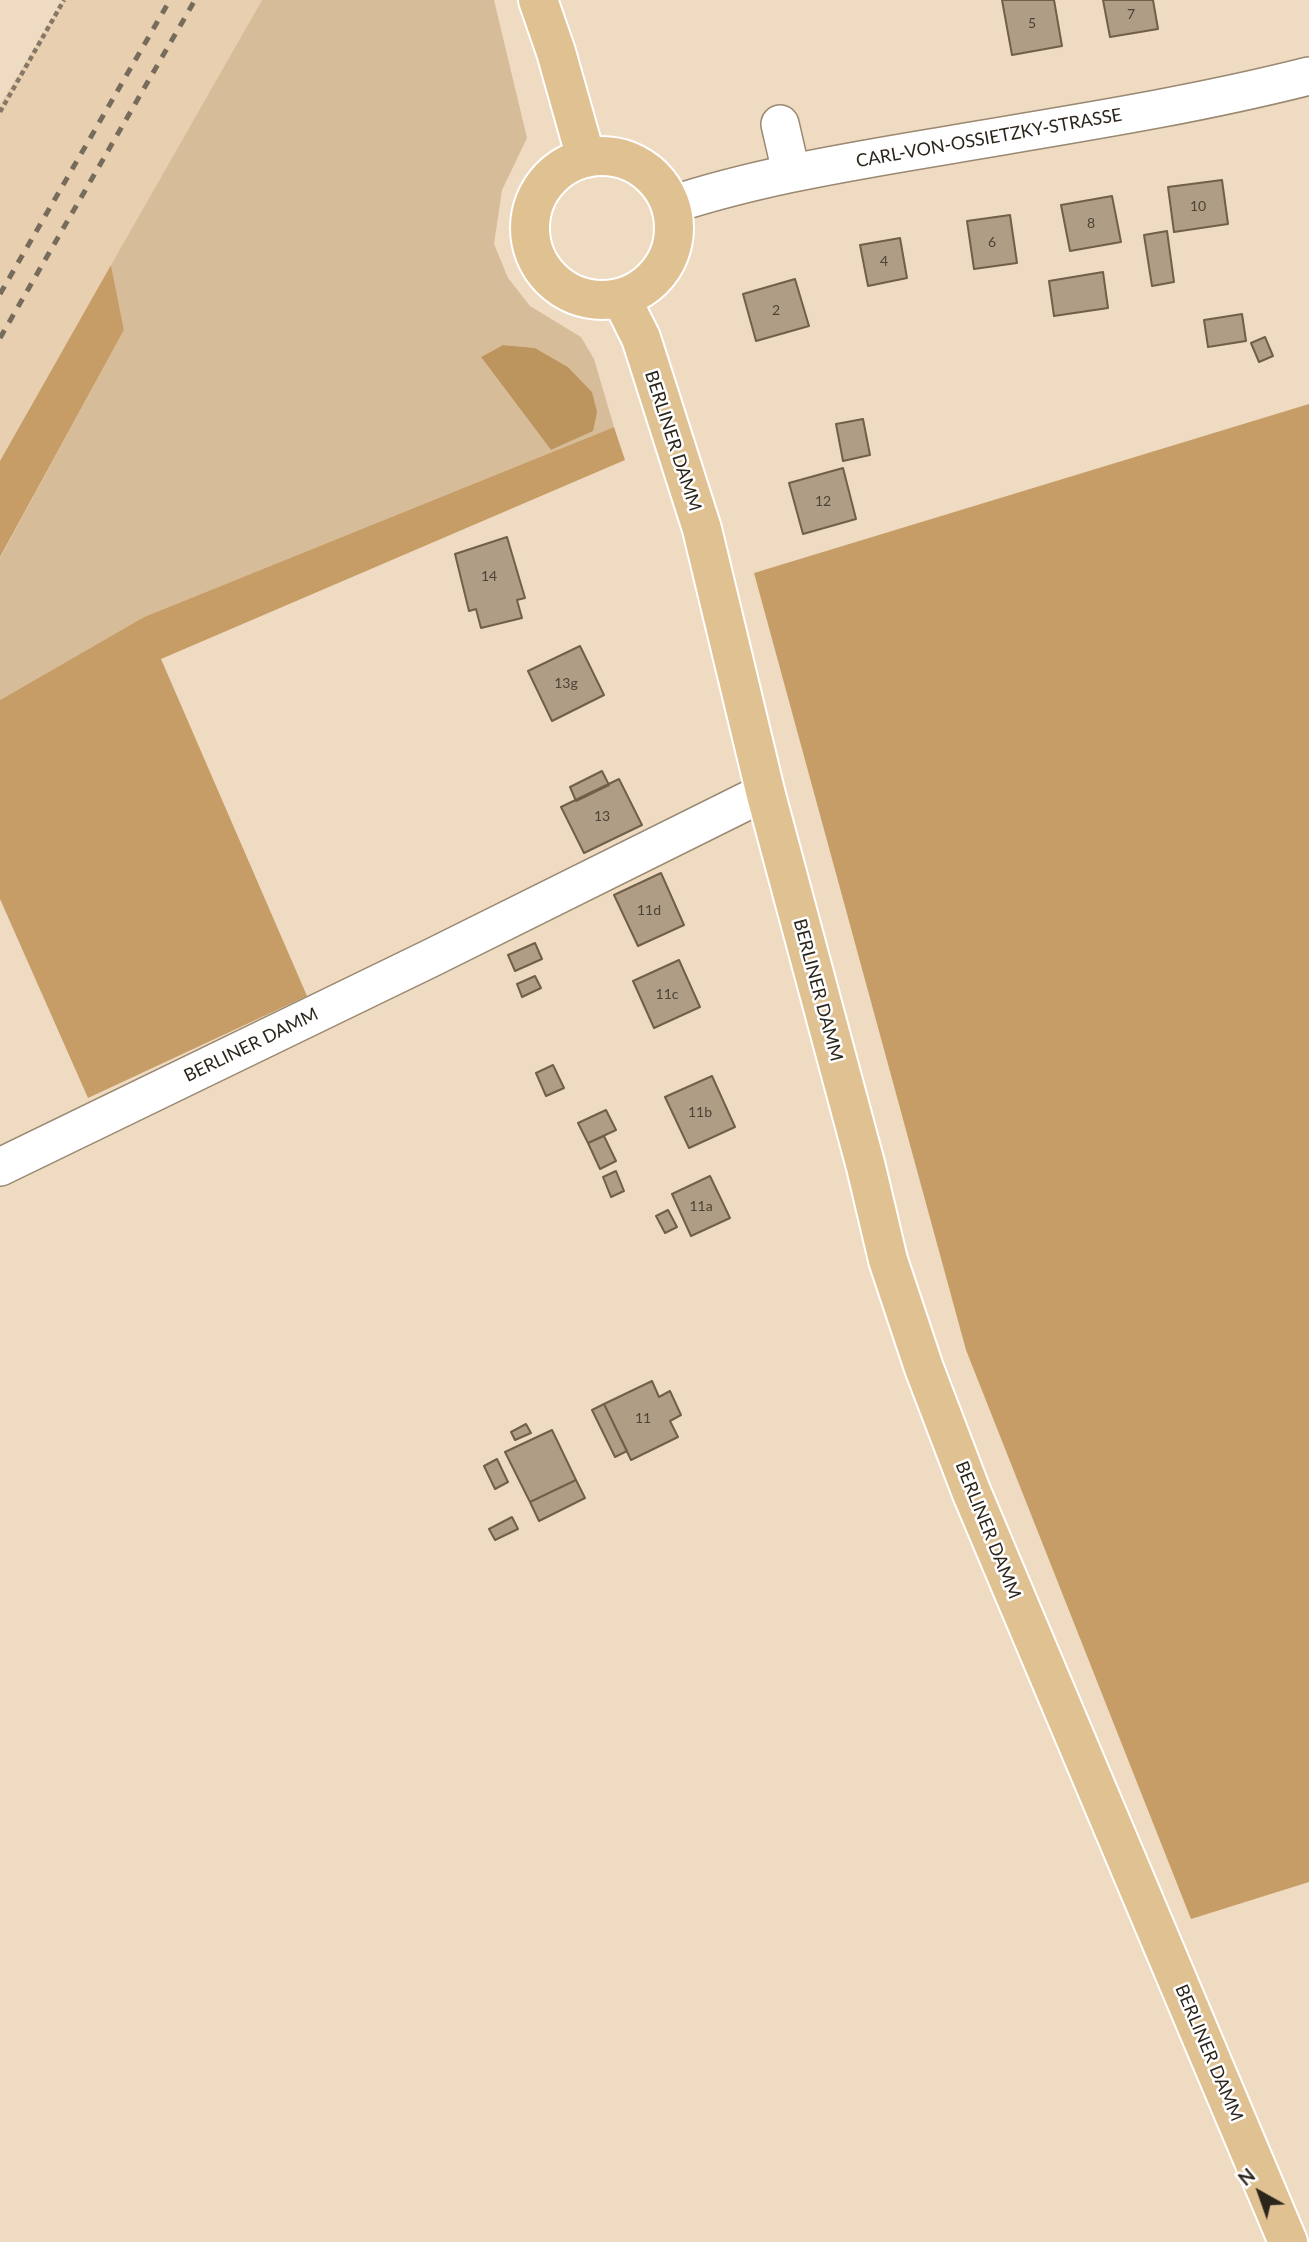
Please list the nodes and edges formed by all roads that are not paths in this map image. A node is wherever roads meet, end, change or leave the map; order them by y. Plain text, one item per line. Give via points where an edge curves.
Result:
1 (537, 0) edge
2 (1309, 76) edge
3 (780, 124) dead end
4 (586, 158) junction
5 (791, 172) junction
6 (671, 205) junction
7 (621, 298) junction
8 (765, 792) junction
9 (0, 1167) edge
10 (1288, 2242) edge

1 - 4 main road
2 - 5 street, CARL-VON-OSSIETZKY-STRASSE via 1194,102
3 - 5 street
4 - 6 main road via 617,157 632,162 663,188
4 - 7 main road via 564,167 545,183 535,202 530,231 535,256 549,278 565,290 600,300
5 - 6 street, CARL-VON-OSSIETZKY-STRASSE
6 - 7 main road via 675,227 666,263 640,290
7 - 8 main road, BERLINER DAMM via 641,338 702,529
8 - 9 street, BERLINER DAMM
8 - 10 main road, BERLINER DAMM via 888,1260 924,1368 971,1491

